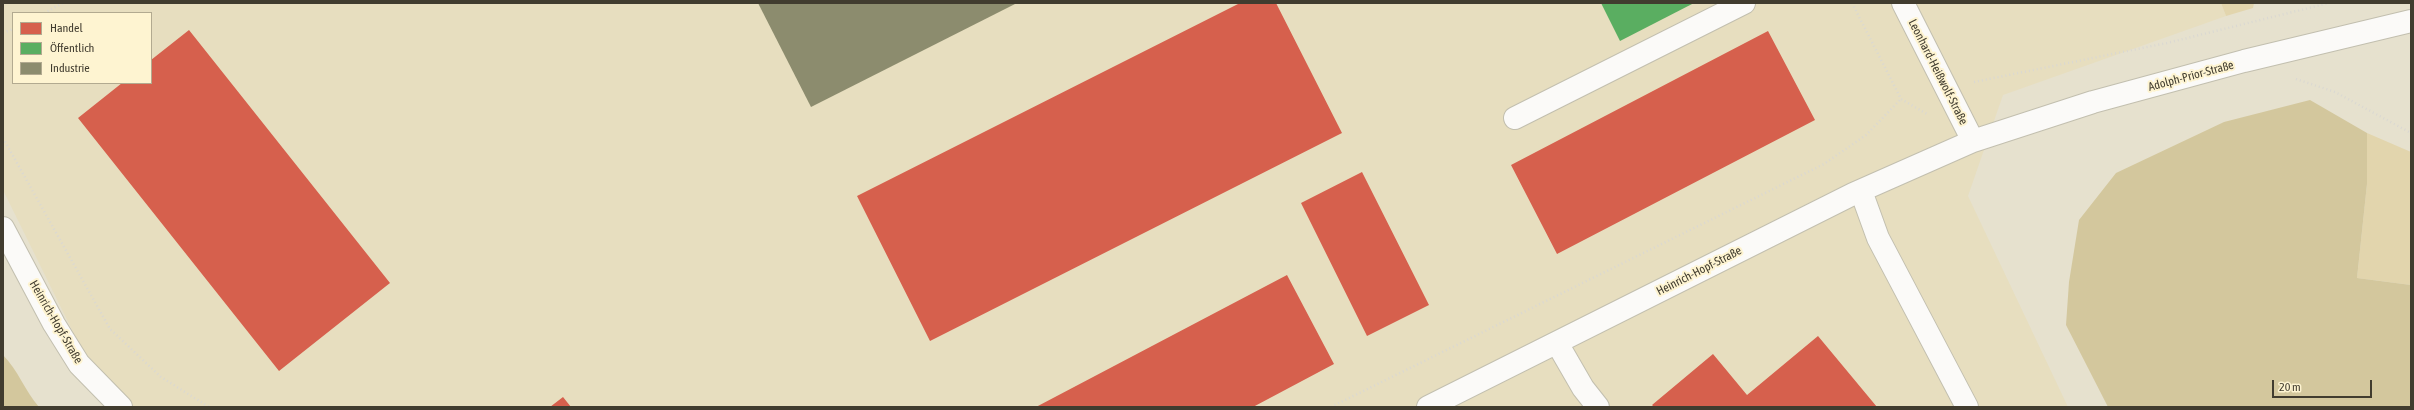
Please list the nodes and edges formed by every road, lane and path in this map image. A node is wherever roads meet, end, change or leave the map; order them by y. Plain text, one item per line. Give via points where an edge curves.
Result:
1 (63, 3) edge
2 (1744, 3) edge
3 (1852, 3) edge
4 (1904, 3) edge
5 (2329, 3) edge
6 (46, 12) edge
7 (2411, 21) edge
8 (12, 30) edge
9 (3, 34) edge
10 (2289, 77) dead end
11 (1949, 93) junction
12 (1901, 99) junction
13 (1515, 118) dead end
14 (1934, 118) dead end
15 (2411, 133) edge
16 (3, 138) edge
17 (1973, 141) junction
18 (1861, 191) junction
19 (3, 228) edge
20 (1557, 343) junction
21 (120, 407) edge
22 (209, 407) edge
23 (1331, 407) edge
24 (1428, 407) edge
25 (1598, 407) edge
26 (1967, 407) edge

1 - 6 path
2 - 13 street
3 - 12 path
4 - 11 street, Leonhard-Heißwolf-Straße
5 - 11 path via 2167,43 1969,84
7 - 17 street, Adolph-Prior-Straße via 2244,61 2138,90
8 - 9 path
10 - 15 path via 2335,92
11 - 17 street, Leonhard-Heißwolf-Straße
12 - 14 path
12 - 23 path via 1866,135 1824,164
16 - 22 path via 110,329 161,377
17 - 18 street, Heinrich-Hopf-Straße
18 - 20 street, Heinrich-Hopf-Straße
18 - 26 street via 1878,238
19 - 21 street, Heinrich-Hopf-Straße via 54,324 79,364
20 - 24 street, Heinrich-Hopf-Straße
20 - 25 street via 1583,388

